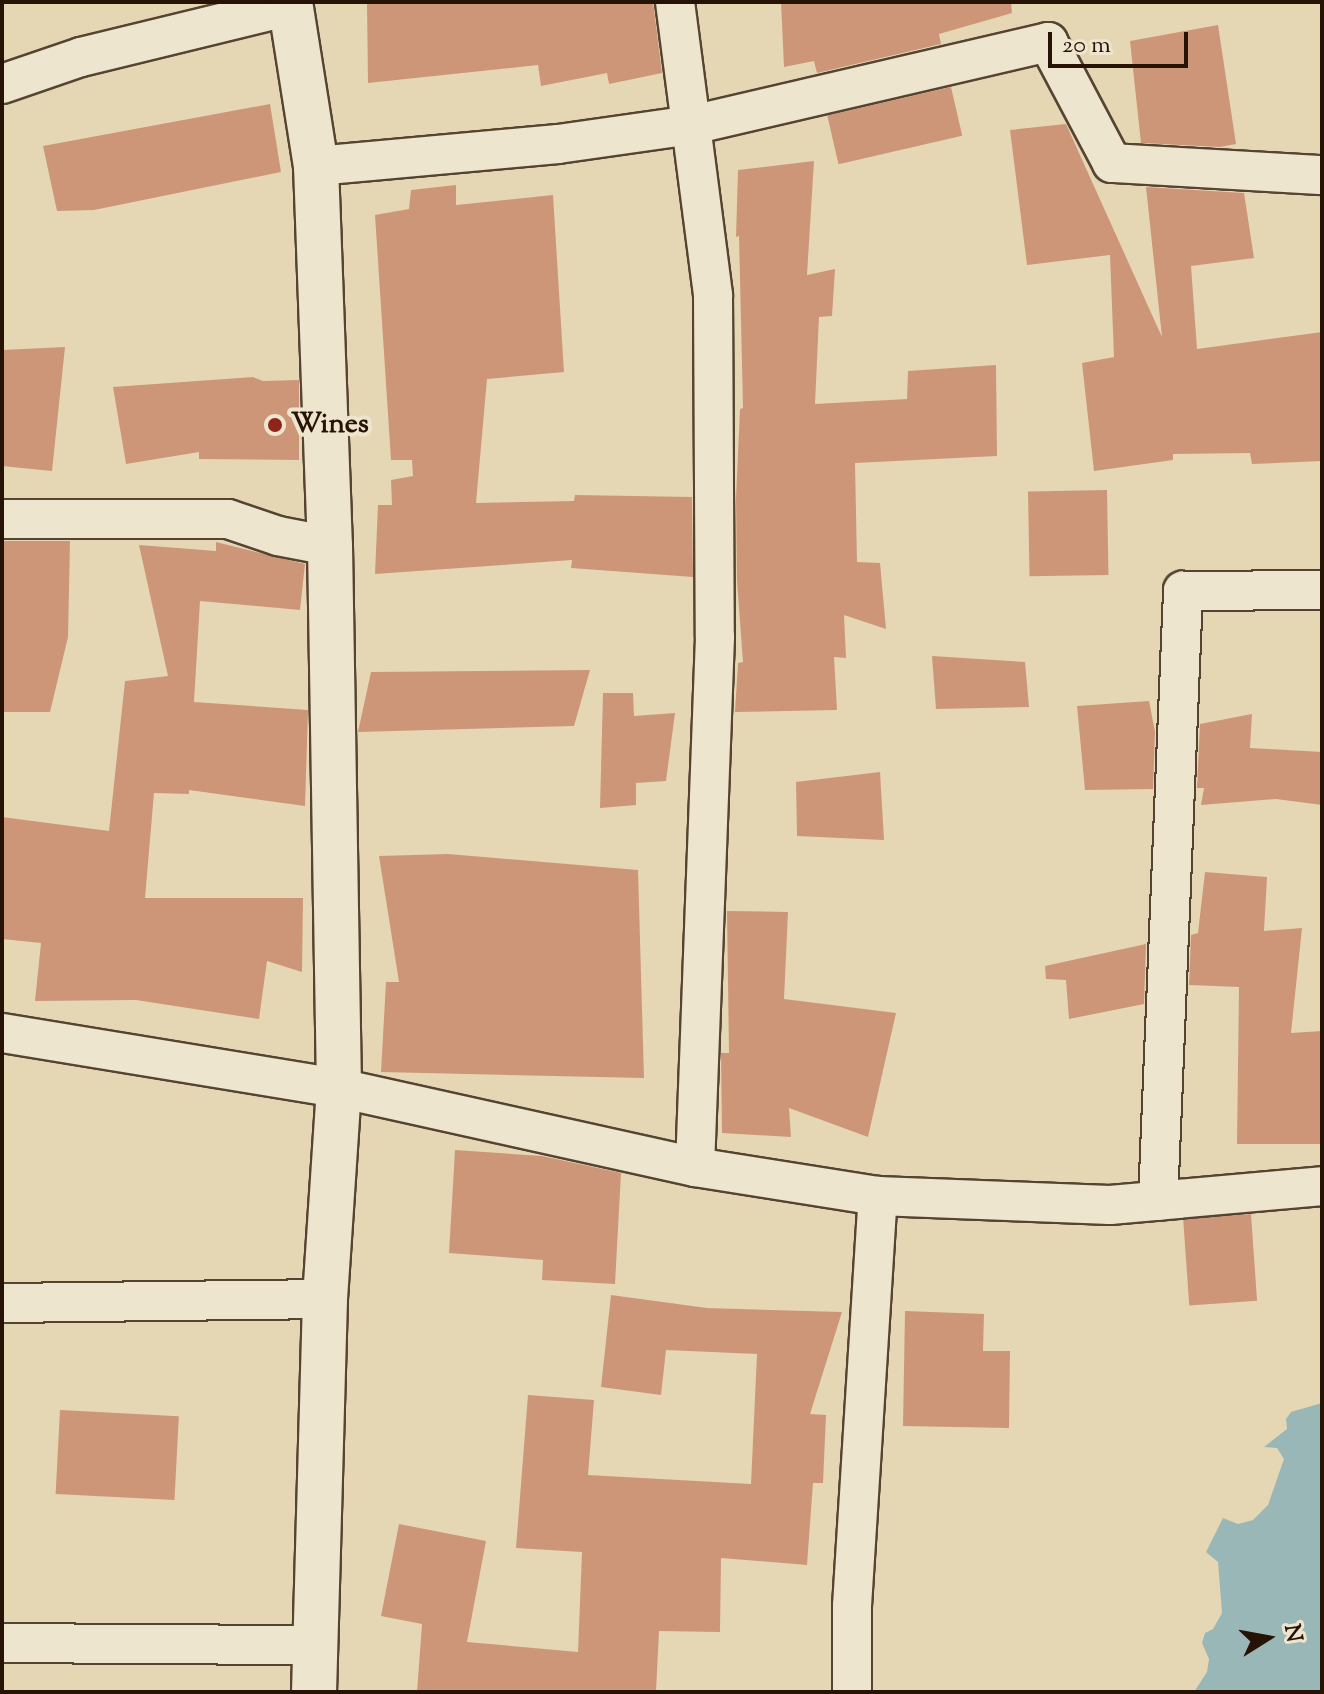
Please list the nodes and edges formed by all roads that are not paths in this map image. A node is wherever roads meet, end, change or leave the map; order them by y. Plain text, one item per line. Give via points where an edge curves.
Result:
1 (675, 2) edge
2 (291, 4) edge
3 (2, 84) edge
4 (692, 125) junction
5 (316, 166) junction
6 (1322, 175) edge
7 (2, 519) edge
8 (330, 546) junction
9 (1322, 590) edge
10 (2, 1033) edge
11 (339, 1088) junction
12 (695, 1167) junction
13 (1322, 1186) edge
14 (878, 1196) junction
15 (1158, 1201) junction
16 (325, 1299) junction
17 (2, 1303) edge
18 (2, 1643) edge
19 (316, 1645) junction
20 (314, 1692) edge
21 (852, 1692) edge

1 - 4 street
2 - 3 street via 81,57
2 - 5 street
4 - 5 street via 558,144
4 - 6 street via 1048,42 1112,163
4 - 12 street via 713,295 715,621
5 - 8 street
7 - 8 street via 228,519
8 - 11 street
9 - 15 street via 1183,591
10 - 11 street
11 - 12 street
11 - 16 street
12 - 14 street
13 - 15 street
14 - 15 street via 1110,1205
14 - 21 street via 852,1606
16 - 17 street
16 - 19 street
18 - 19 street
19 - 20 street

